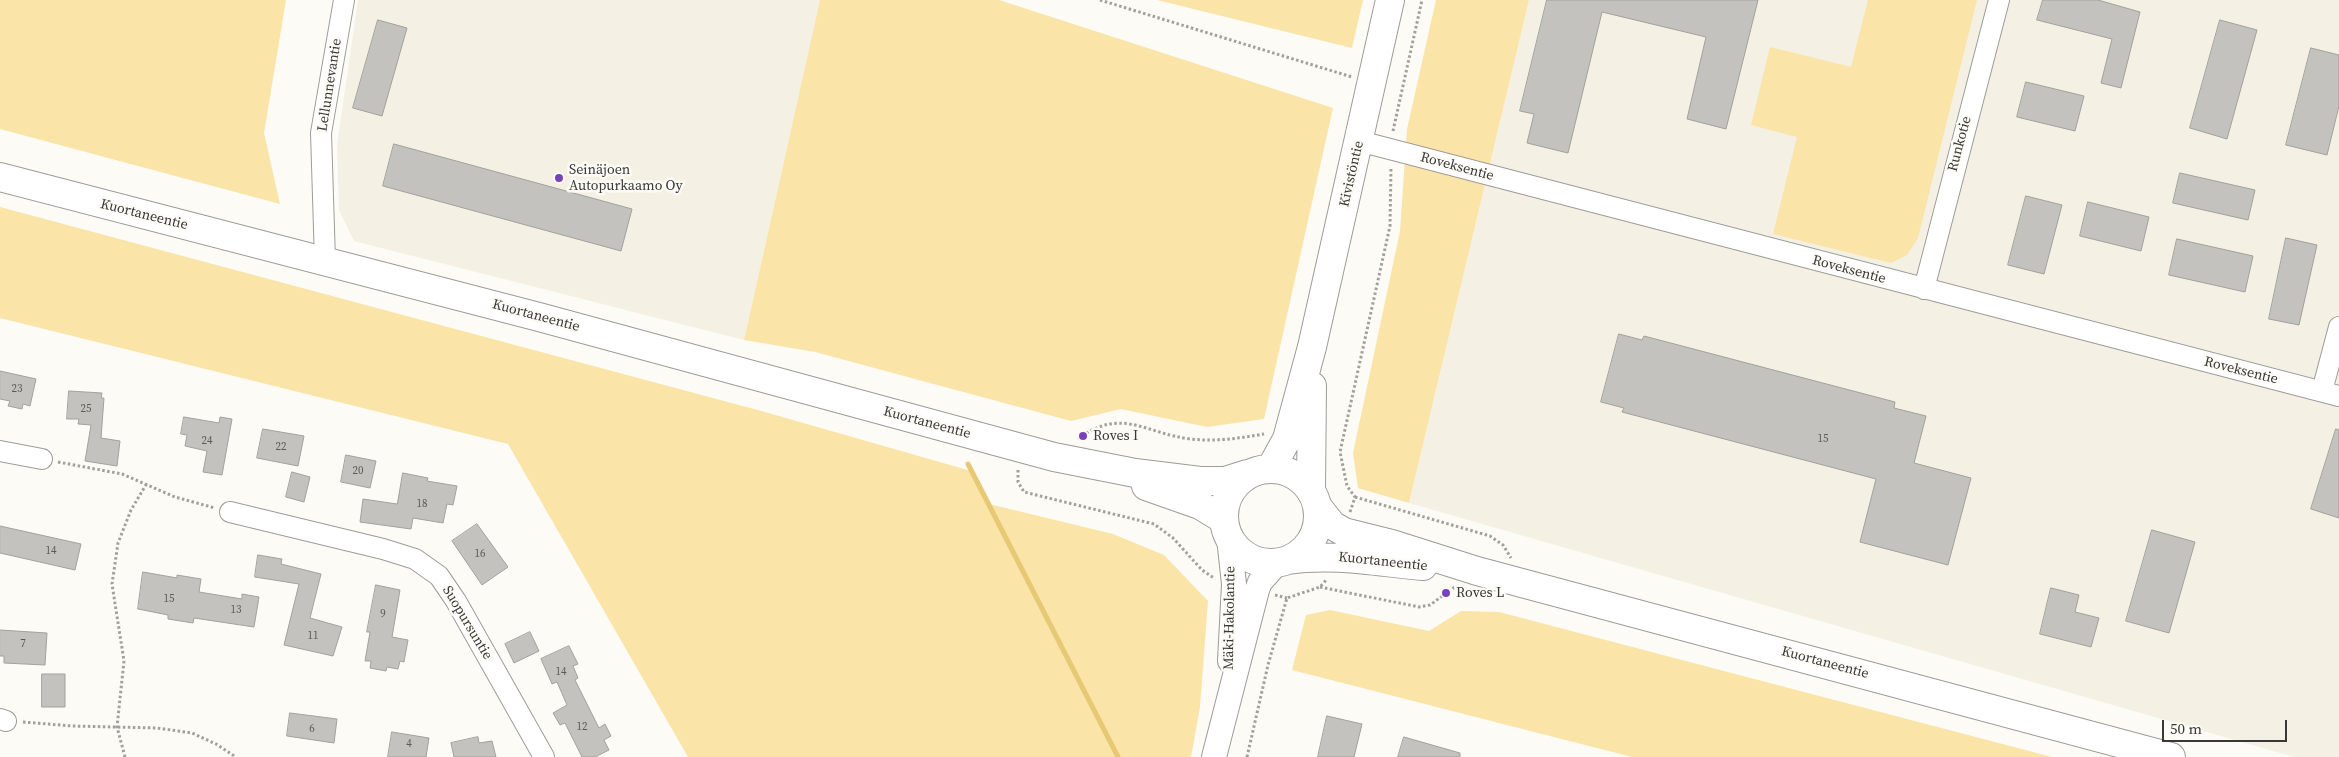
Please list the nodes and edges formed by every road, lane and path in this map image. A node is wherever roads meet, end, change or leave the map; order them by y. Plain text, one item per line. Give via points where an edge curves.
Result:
1 (344, 0) edge
2 (1100, 0) edge
3 (1390, 0) edge
4 (1422, 0) edge
5 (1999, 0) edge
6 (1372, 82) junction
7 (1359, 141) junction
8 (1392, 150) junction
9 (0, 177) edge
10 (324, 261) junction
11 (1924, 289) junction
12 (2339, 327) edge
13 (2330, 394) edge
14 (1299, 442) junction
15 (1018, 448) junction
16 (0, 450) edge
17 (1340, 452) junction
18 (1063, 458) junction
19 (42, 459) joint
20 (1259, 471) junction
21 (147, 483) junction
22 (1354, 497) junction
23 (1314, 498) junction
24 (230, 512) joint
25 (1226, 528) junction
26 (1341, 544) junction
27 (1282, 561) junction
28 (1478, 571) junction
29 (1524, 582) junction
30 (1234, 584) junction
31 (1320, 587) junction
32 (1257, 590) junction
33 (1287, 598) junction
34 (1228, 699) junction
35 (3, 720) edge
36 (117, 727) junction
37 (124, 757) edge
38 (236, 757) edge
39 (544, 757) edge
40 (1214, 757) edge
41 (1247, 757) edge
42 (2172, 757) edge

1 - 10 street, Lellunnevantie via 321,133
2 - 6 path
3 - 6 main road, Kivistöntie
4 - 8 path via 1393,130
5 - 11 street, Runkotie
6 - 7 main road, Kivistöntie
7 - 8 street, Roveksentie
7 - 14 main road, Kivistöntie via 1312,347
8 - 11 street, Roveksentie
8 - 17 path via 1390,226
9 - 10 main road, Kuortaneentie
10 - 15 main road, Kuortaneentie via 538,316
11 - 13 street, Roveksentie
12 - 13 street
14 - 17 path
14 - 18 path via 1268,434 1197,440 1129,424 1110,423 1091,430
14 - 20 main road, Kivistöntie
14 - 23 main road, Kivistöntie
15 - 18 main road, Kuortaneentie
15 - 30 path via 1018,482 1024,492 1154,524 1173,538 1202,570 1217,580
16 - 19 street
17 - 22 path via 1347,486
18 - 20 main road, Kuortaneentie via 1134,473 1200,481 1225,481
18 - 25 main road, Kuortaneentie via 1200,505
19 - 21 path via 122,474
20 - 23 main road via 1294,475
20 - 25 main road via 1237,483 1229,493 1224,506
21 - 24 path via 175,498
21 - 36 path via 131,510 118,543 112,584 124,661
22 - 26 path
22 - 29 path via 1490,536 1502,545
23 - 26 main road, Kuortaneentie
23 - 27 main road via 1318,519 1312,538 1300,553
24 - 39 street, Suopursuntie via 383,549 415,559 439,576
25 - 27 main road via 1235,547 1249,558 1265,563
25 - 30 street, Mäki-Hakolantie
26 - 27 main road, Kuortaneentie via 1314,556
26 - 28 main road, Kuortaneentie
26 - 31 path via 1333,571
27 - 32 street, Mäki-Hakolantie via 1260,582
28 - 29 main road, Kuortaneentie
28 - 31 path via 1430,605 1419,607
29 - 42 main road, Kuortaneentie
30 - 34 street, Mäki-Hakolantie
31 - 33 path
32 - 33 path
32 - 34 street, Mäki-Hakolantie
33 - 41 path
34 - 40 street, Mäki-Hakolantie
35 - 36 path
36 - 37 path
36 - 38 path via 192,733

